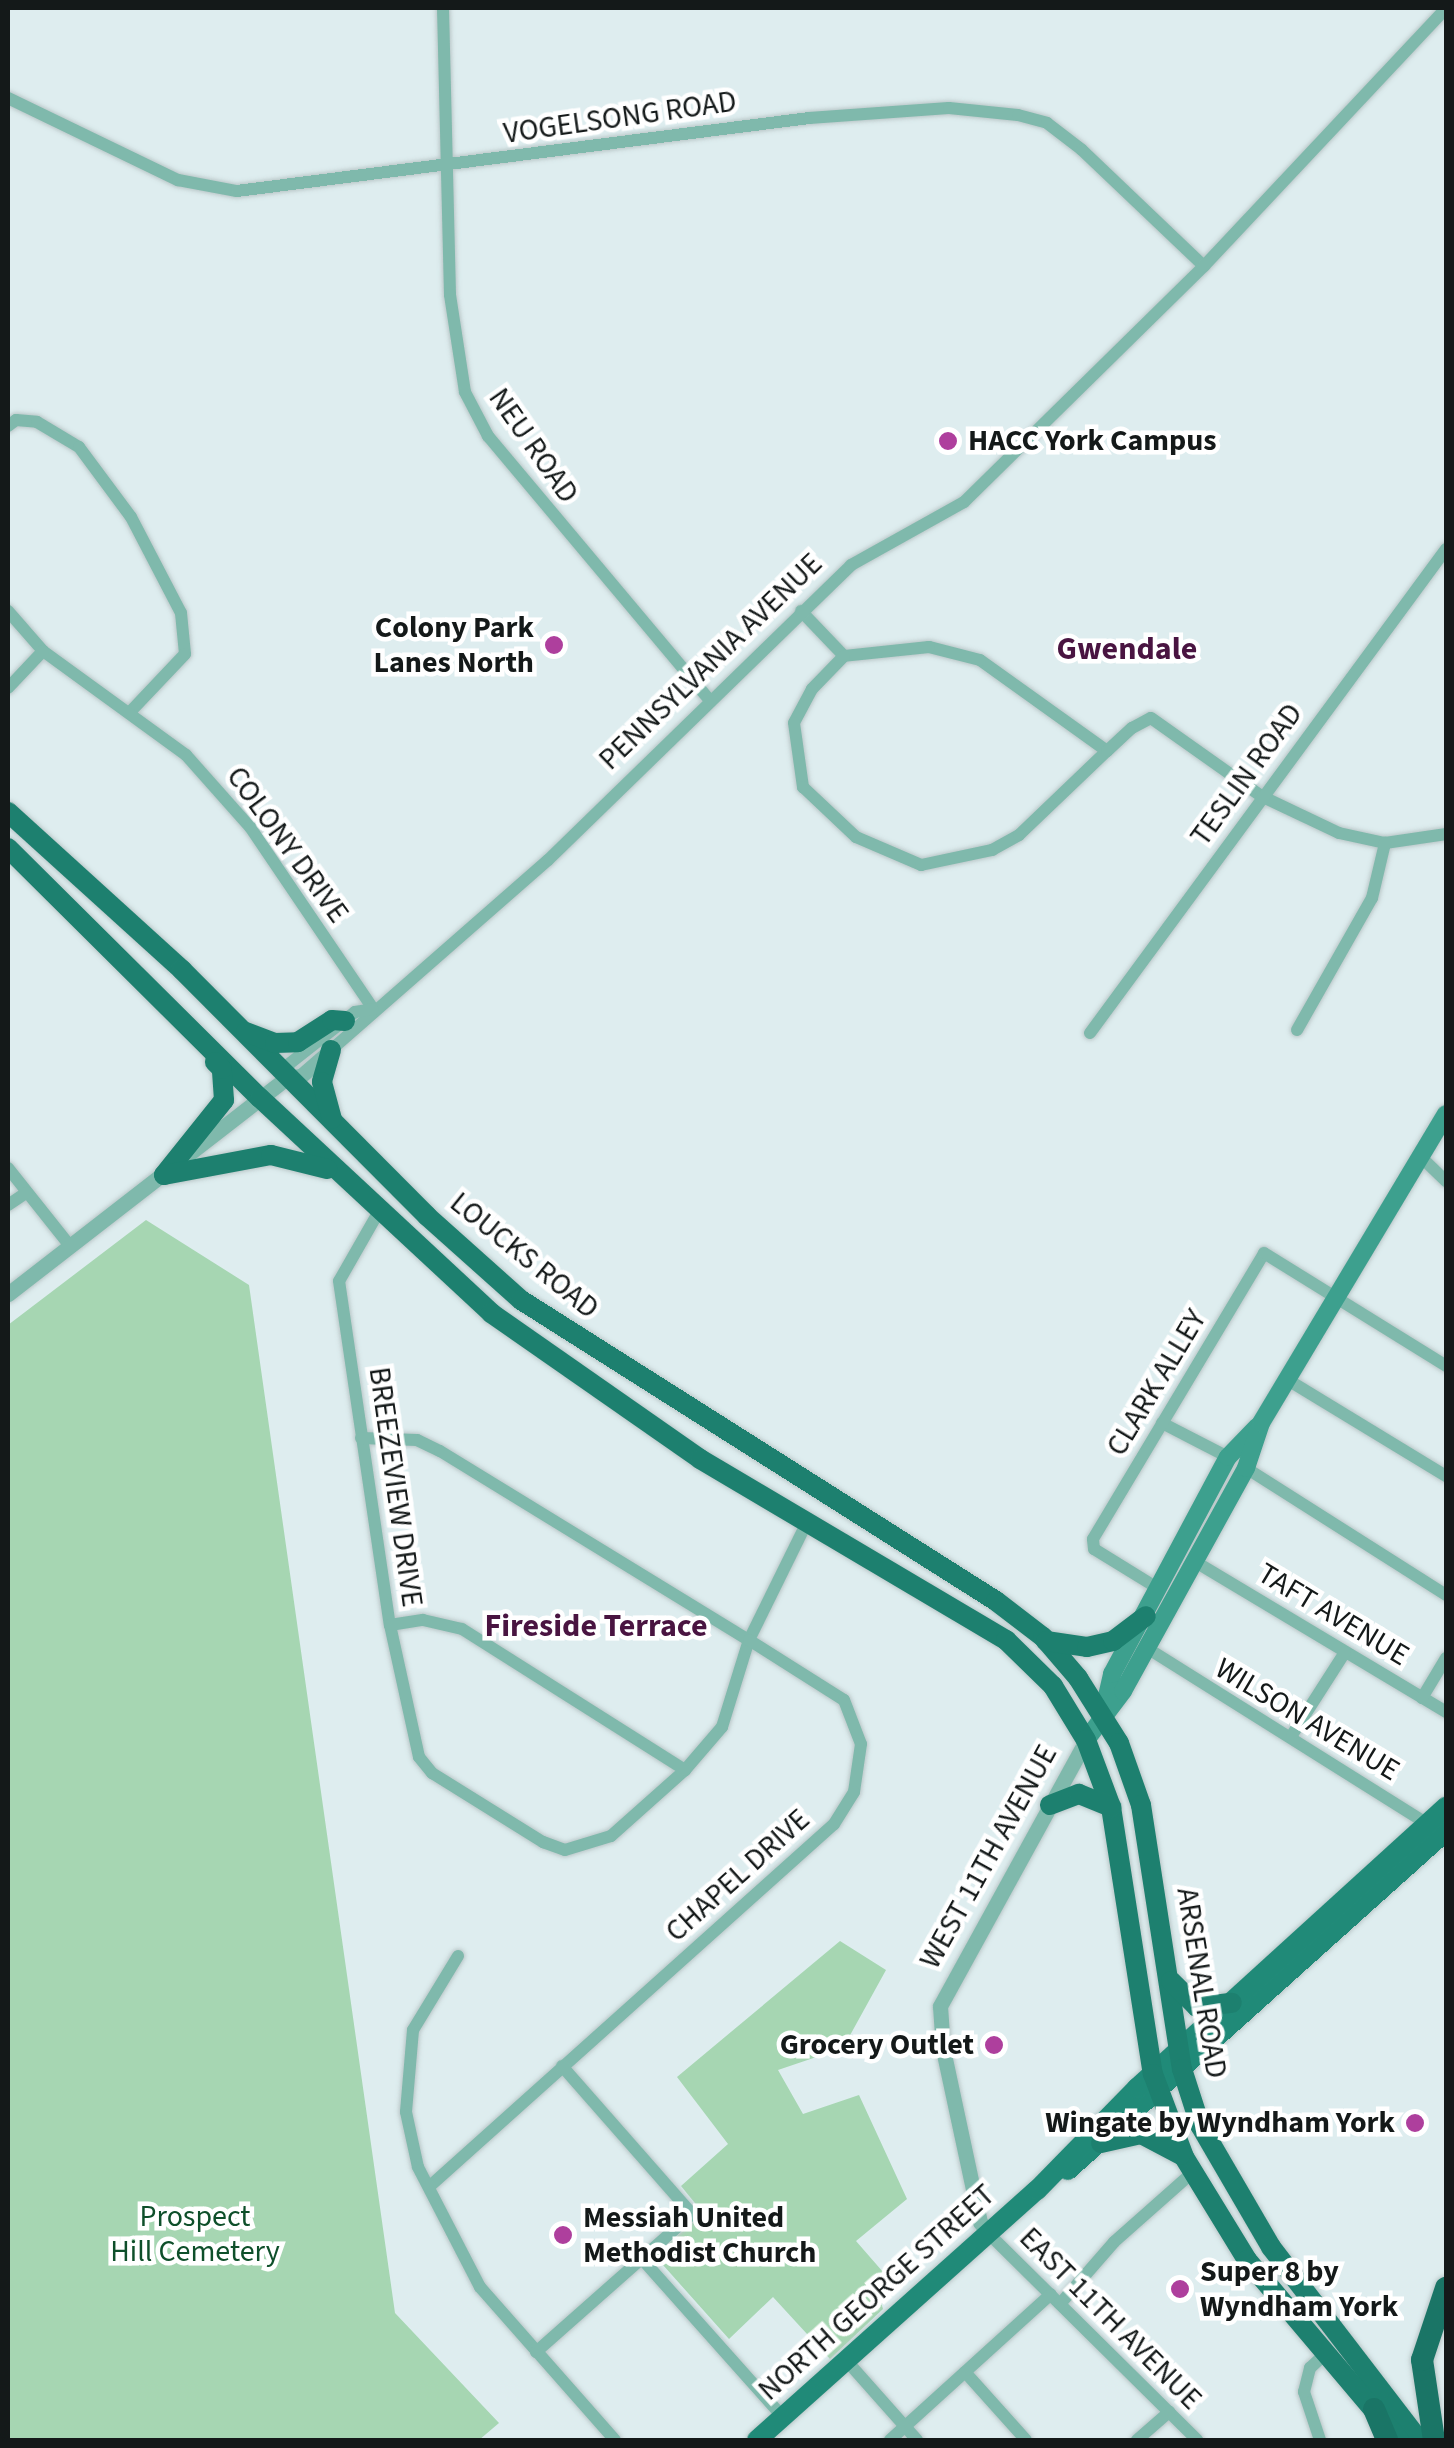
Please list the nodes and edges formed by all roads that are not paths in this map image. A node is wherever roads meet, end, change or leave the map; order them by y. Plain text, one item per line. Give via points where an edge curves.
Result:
1 (443, 8) edge
2 (1446, 8) edge
3 (8, 98) edge
4 (448, 167) junction
5 (1204, 266) junction
6 (12, 423) edge
7 (1446, 548) edge
8 (8, 610) edge
9 (801, 610) junction
10 (43, 650) junction
11 (844, 656) junction
12 (8, 688) edge
13 (709, 699) junction
14 (128, 713) junction
15 (1108, 751) junction
16 (1261, 796) junction
17 (8, 812) edge
18 (1446, 834) edge
19 (1385, 844) junction
20 (8, 848) edge
21 (373, 1008) junction
22 (345, 1020) junction
23 (184, 1022) junction
24 (240, 1030) junction
25 (1297, 1030) dead end
26 (1090, 1033) dead end
27 (331, 1050) junction
28 (286, 1078) junction
29 (260, 1098) junction
30 (1446, 1114) edge
31 (334, 1125) junction
32 (1422, 1157) junction
33 (8, 1168) edge
34 (338, 1173) junction
35 (164, 1175) junction
36 (1446, 1182) edge
37 (26, 1193) junction
38 (8, 1205) edge
39 (378, 1212) junction
40 (70, 1246) junction
41 (8, 1294) edge
42 (1336, 1297) junction
43 (1446, 1366) edge
44 (1288, 1380) junction
45 (1162, 1423) junction
46 (1261, 1423) junction
47 (361, 1438) junction
48 (1228, 1456) junction
49 (1246, 1468) junction
50 (1446, 1476) edge
51 (807, 1522) junction
52 (1194, 1561) junction
53 (1159, 1589) junction
54 (1446, 1595) edge
55 (1146, 1616) junction
56 (390, 1624) junction
57 (749, 1640) junction
58 (1046, 1642) junction
59 (1147, 1648) junction
60 (1345, 1652) junction
61 (1446, 1658) edge
62 (1422, 1698) junction
63 (1446, 1712) edge
64 (1104, 1713) junction
65 (1292, 1735) junction
66 (1086, 1740) junction
67 (685, 1770) junction
68 (1050, 1805) junction
69 (1111, 1807) junction
70 (1446, 1807) edge
71 (1438, 1830) edge
72 (458, 1956) dead end
73 (1170, 1979) junction
74 (1232, 2003) junction
75 (1181, 2060) junction
76 (562, 2066) junction
77 (1156, 2082) junction
78 (1101, 2143) junction
79 (1188, 2165) junction
80 (429, 2186) junction
81 (1037, 2190) junction
82 (989, 2234) junction
83 (642, 2258) junction
84 (1446, 2288) edge
85 (1055, 2298) junction
86 (536, 2352) junction
87 (1326, 2353) junction
88 (846, 2360) junction
89 (965, 2372) junction
90 (1374, 2409) junction
91 (1169, 2412) junction
92 (783, 2417) junction
93 (905, 2428) junction
94 (615, 2440) edge
95 (757, 2440) edge
96 (890, 2440) edge
97 (917, 2440) edge
98 (1026, 2440) edge
99 (1137, 2440) edge
100 (1197, 2440) edge
101 (1320, 2440) edge
102 (1387, 2440) edge
103 (1399, 2440) edge
104 (1419, 2440) edge
105 (1434, 2440) edge

1 - 4 street, NEU ROAD
2 - 5 street, PENNSYLVANIA AVENUE
3 - 4 street, VOGELSONG ROAD via 178,180 207,187 237,191
4 - 5 street, VOGELSONG ROAD via 806,119 948,108 1018,115 1048,123 1082,150
4 - 13 street, NEU ROAD via 450,295 465,392 498,449
5 - 9 street, PENNSYLVANIA AVENUE via 964,502 852,565
6 - 14 street via 60,430 79,446 130,517 182,612 185,654
7 - 16 street, TESLIN ROAD
8 - 10 street, COLONY DRIVE
9 - 11 street
9 - 13 street, PENNSYLVANIA AVENUE
10 - 12 street
10 - 14 street, COLONY DRIVE
11 - 15 street via 929,647 980,660
11 - 15 street via 812,689 794,723 803,787 856,837 921,865 992,850 1019,835
13 - 21 street, PENNSYLVANIA AVENUE via 548,860
14 - 21 street, COLONY DRIVE via 186,755 250,827
15 - 16 street via 1151,718
16 - 19 street via 1339,833
16 - 26 street, TESLIN ROAD
17 - 24 highway, LOUCKS ROAD
18 - 19 street
19 - 25 street via 1372,898
20 - 23 highway, LOUCKS ROAD
21 - 22 street, PENNSYLVANIA AVENUE
21 - 27 street, PENNSYLVANIA AVENUE via 365,1024
22 - 24 highway via 332,1020 298,1042 276,1043
22 - 28 street, PENNSYLVANIA AVENUE via 289,1064
23 - 29 highway, LOUCKS ROAD
23 - 35 highway via 222,1069 226,1093
24 - 28 highway, LOUCKS ROAD
27 - 28 street, PENNSYLVANIA AVENUE via 302,1076
27 - 31 highway via 322,1082
28 - 29 street, PENNSYLVANIA AVENUE
28 - 31 highway, LOUCKS ROAD
29 - 34 highway, LOUCKS ROAD
29 - 35 street, PENNSYLVANIA AVENUE
30 - 32 main road
31 - 58 highway, LOUCKS ROAD via 547,1320 996,1601
32 - 36 street
32 - 42 main road
33 - 37 street
34 - 35 highway via 271,1155
34 - 39 highway, LOUCKS ROAD
35 - 40 street, PENNSYLVANIA AVENUE
37 - 38 street
37 - 40 street
39 - 47 street, BREEZEVIEW DRIVE via 340,1281
39 - 51 highway, LOUCKS ROAD via 491,1313 700,1459
40 - 41 street, PENNSYLVANIA AVENUE
42 - 43 street
42 - 44 main road
42 - 45 street, CLARK ALLEY via 1264,1253
44 - 46 main road
44 - 50 street
45 - 48 street
45 - 53 street, CLARK ALLEY via 1093,1539 1094,1549
46 - 48 main road
46 - 49 main road
47 - 56 street, BREEZEVIEW DRIVE
47 - 57 street, CHAPEL DRIVE via 418,1440
48 - 53 main road
49 - 52 main road
49 - 54 street
51 - 57 street
51 - 66 highway, LOUCKS ROAD via 1006,1640 1054,1686
52 - 59 main road
52 - 60 street, TAFT AVENUE
53 - 55 main road
55 - 58 highway via 1113,1641 1087,1647
55 - 64 main road via 1112,1674
56 - 67 street via 423,1620 462,1629
56 - 67 street, BREEZEVIEW DRIVE via 419,1757 432,1773 566,1850 611,1836
57 - 67 street via 722,1727
57 - 76 street, CHAPEL DRIVE via 844,1700 861,1744 854,1792 834,1824
58 - 64 highway, LOUCKS ROAD
59 - 64 main road
59 - 65 street, WILSON AVENUE
60 - 62 street, TAFT AVENUE
60 - 65 street
61 - 62 street
62 - 63 street, TAFT AVENUE
64 - 66 main road
64 - 73 highway, ARSENAL ROAD via 1141,1805
65 - 71 street, WILSON AVENUE
66 - 68 street, WEST 11TH AVENUE
66 - 69 highway, ARSENAL ROAD
68 - 69 highway via 1080,1794
68 - 82 street, WEST 11TH AVENUE via 940,2006 980,2222
69 - 77 highway, ARSENAL ROAD
70 - 71 main road, NORTH GEORGE STREET
71 - 74 main road, NORTH GEORGE STREET
71 - 75 main road, NORTH GEORGE STREET
72 - 80 street via 420,2009 405,2085 409,2136
73 - 74 highway via 1197,2007
73 - 75 highway, ARSENAL ROAD
74 - 75 main road, NORTH GEORGE STREET
75 - 77 main road, NORTH GEORGE STREET
75 - 104 highway, ARSENAL ROAD via 1200,2125 1241,2202
76 - 80 street, CHAPEL DRIVE
76 - 83 street via 692,2214
77 - 78 main road, NORTH GEORGE STREET
77 - 79 highway, ARSENAL ROAD
77 - 81 main road, NORTH GEORGE STREET
78 - 79 highway via 1142,2134
78 - 81 main road, NORTH GEORGE STREET
79 - 85 street
79 - 87 highway, ARSENAL ROAD via 1247,2260
80 - 86 street via 480,2287
81 - 82 main road, NORTH GEORGE STREET
82 - 85 street, EAST 11TH AVENUE
82 - 88 main road, NORTH GEORGE STREET
83 - 86 street
83 - 92 street
84 - 105 highway via 1422,2360
85 - 89 street
85 - 91 street, EAST 11TH AVENUE
86 - 94 street
87 - 90 highway, ARSENAL ROAD
87 - 101 street via 1310,2368 1304,2392
88 - 92 main road, NORTH GEORGE STREET
88 - 93 street
89 - 93 street
89 - 98 street
90 - 102 highway
90 - 103 highway, ARSENAL ROAD
91 - 99 street
91 - 100 street, EAST 11TH AVENUE
92 - 95 main road, NORTH GEORGE STREET
93 - 96 street
93 - 97 street

